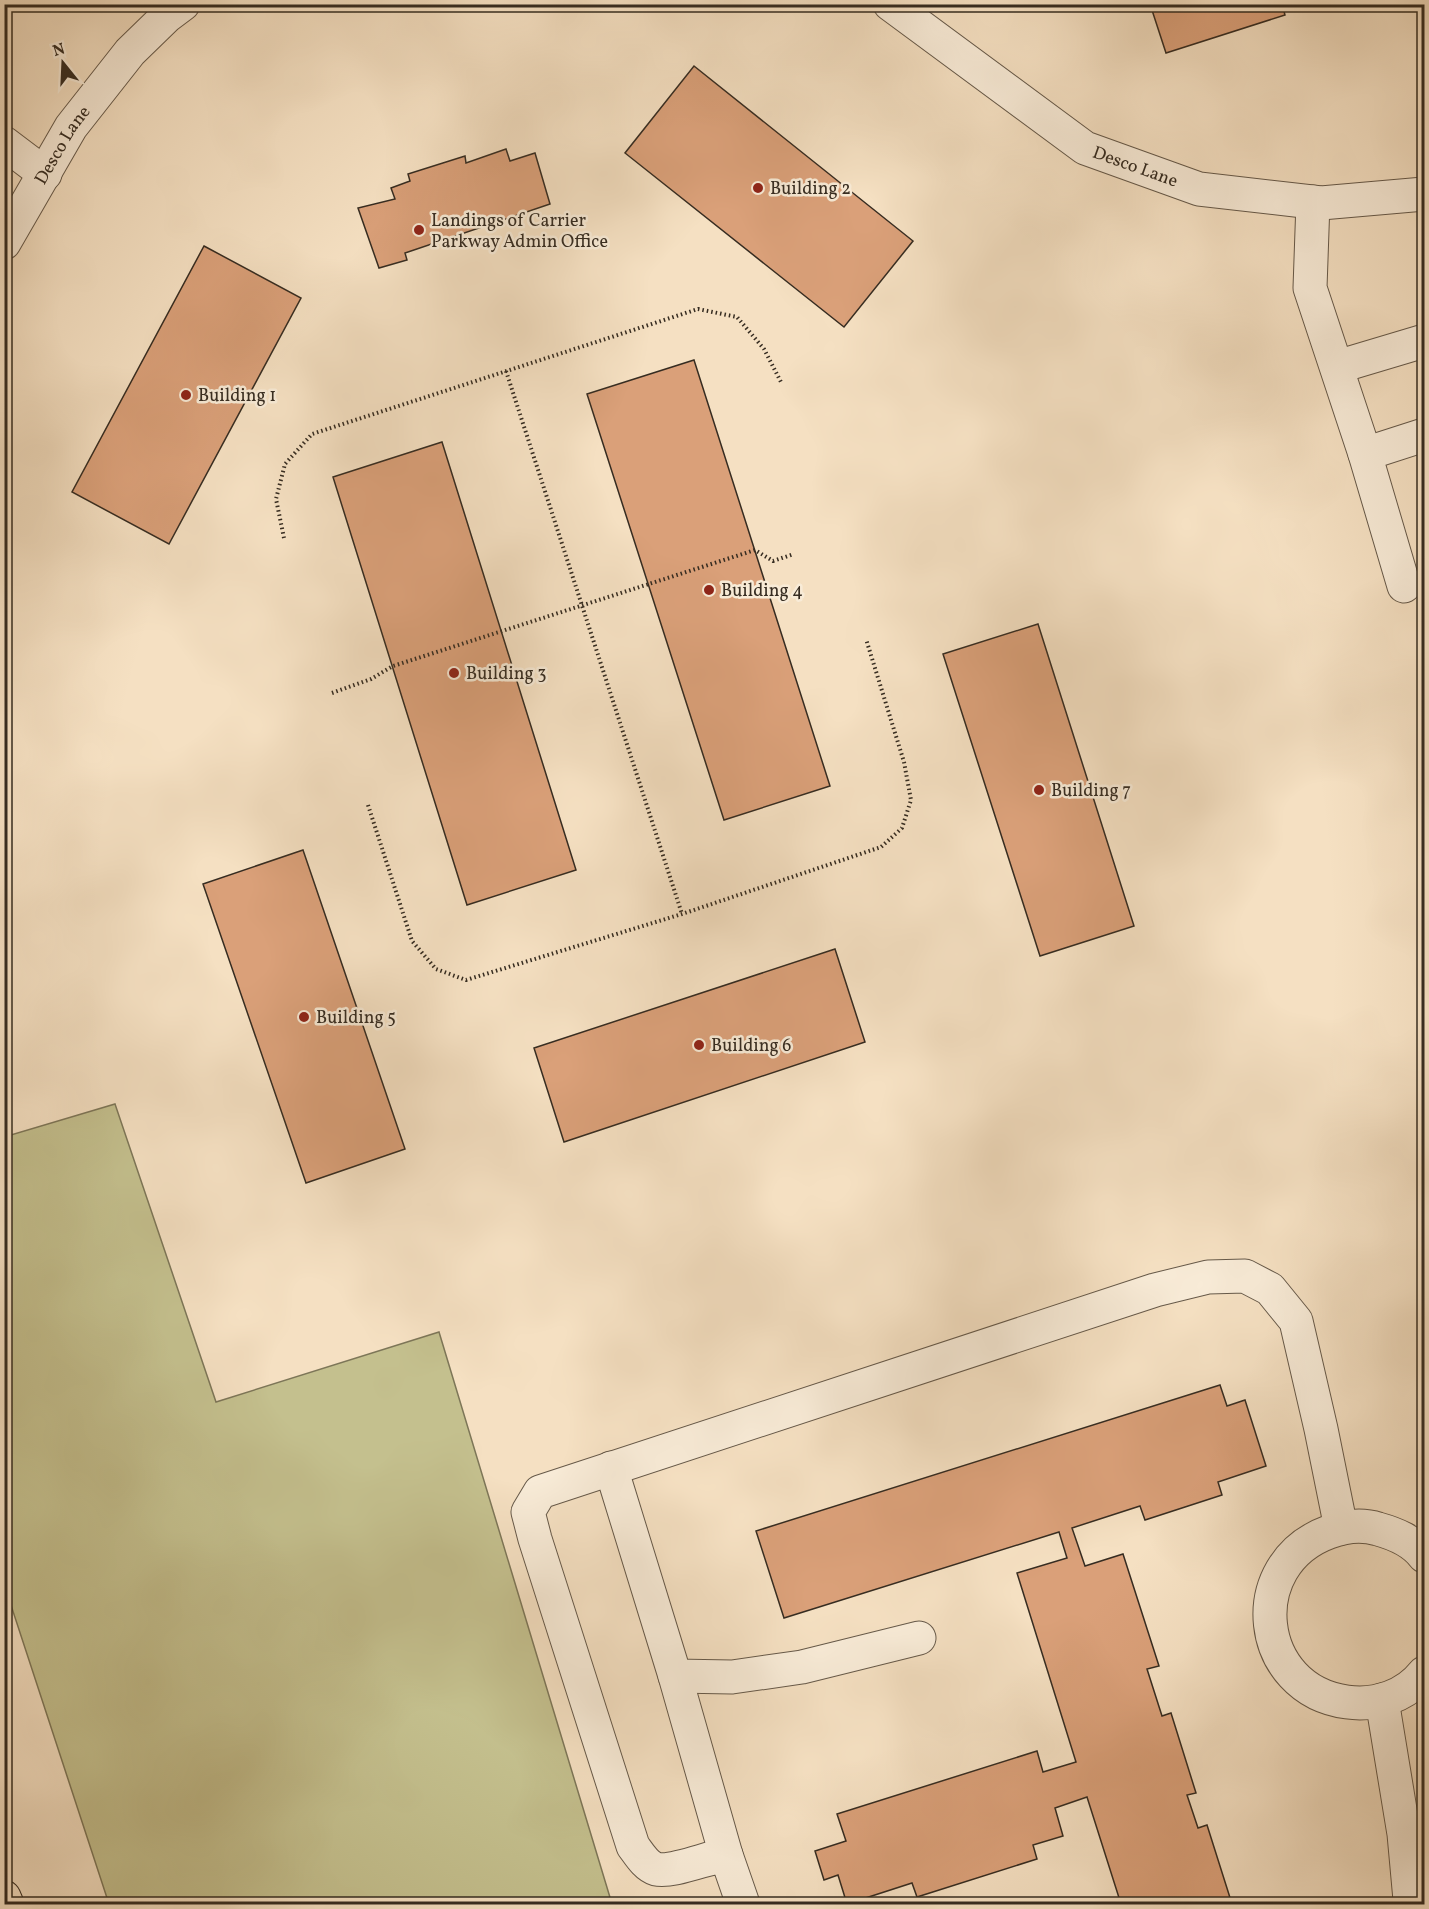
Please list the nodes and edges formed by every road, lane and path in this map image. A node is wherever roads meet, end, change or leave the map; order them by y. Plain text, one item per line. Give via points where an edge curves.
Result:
1 (183, 4) edge
2 (890, 4) edge
3 (4, 143) edge
4 (45, 174) junction
5 (1425, 195) edge
6 (1313, 202) junction
7 (4, 243) edge
8 (1425, 341) edge
9 (1337, 367) junction
10 (506, 371) junction
11 (782, 384) dead end
12 (1425, 435) edge
13 (1365, 454) junction
14 (284, 538) dead end
15 (794, 554) dead end
16 (1404, 586) dead end
17 (582, 605) junction
18 (866, 639) dead end
19 (332, 693) dead end
20 (368, 805) dead end
21 (682, 914) junction
22 (611, 1468) junction
23 (1341, 1528) junction
24 (1425, 1556) edge
25 (919, 1638) dead end
26 (1425, 1673) edge
27 (675, 1676) junction
28 (1382, 1700) junction
29 (726, 1855) junction
30 (4, 1897) edge
31 (7, 1905) edge
32 (743, 1905) edge
33 (1408, 1905) edge

1 - 4 street, Desco Lane via 130,52 71,127
2 - 6 street, Desco Lane via 1085,148 1199,189
3 - 4 street
4 - 7 street, Desco Lane
5 - 6 street, Desco Lane
6 - 9 street via 1310,288
8 - 9 street
9 - 13 street
10 - 11 path via 698,309 736,318 764,349
10 - 14 path via 312,434 285,464 276,499
10 - 17 path
12 - 13 street
13 - 16 street
15 - 17 path via 773,561 755,550
17 - 19 path via 393,666
17 - 21 path
18 - 21 path via 904,762 910,800 902,828 881,847
20 - 21 path via 412,940 436,969 466,980
22 - 23 street via 1155,1290 1208,1277 1245,1276 1270,1289 1296,1321
22 - 27 street
22 - 29 street via 540,1492 528,1512 535,1539 633,1846 656,1869
23 - 24 street via 1368,1526 1396,1534
23 - 28 street via 1314,1538 1292,1556 1276,1579 1269,1606 1271,1634 1283,1663 1303,1686 1330,1700 1361,1704
25 - 27 street via 802,1667 732,1677
26 - 28 street via 1418,1682
27 - 29 street
28 - 33 street via 1404,1834
29 - 32 street
30 - 31 main road

